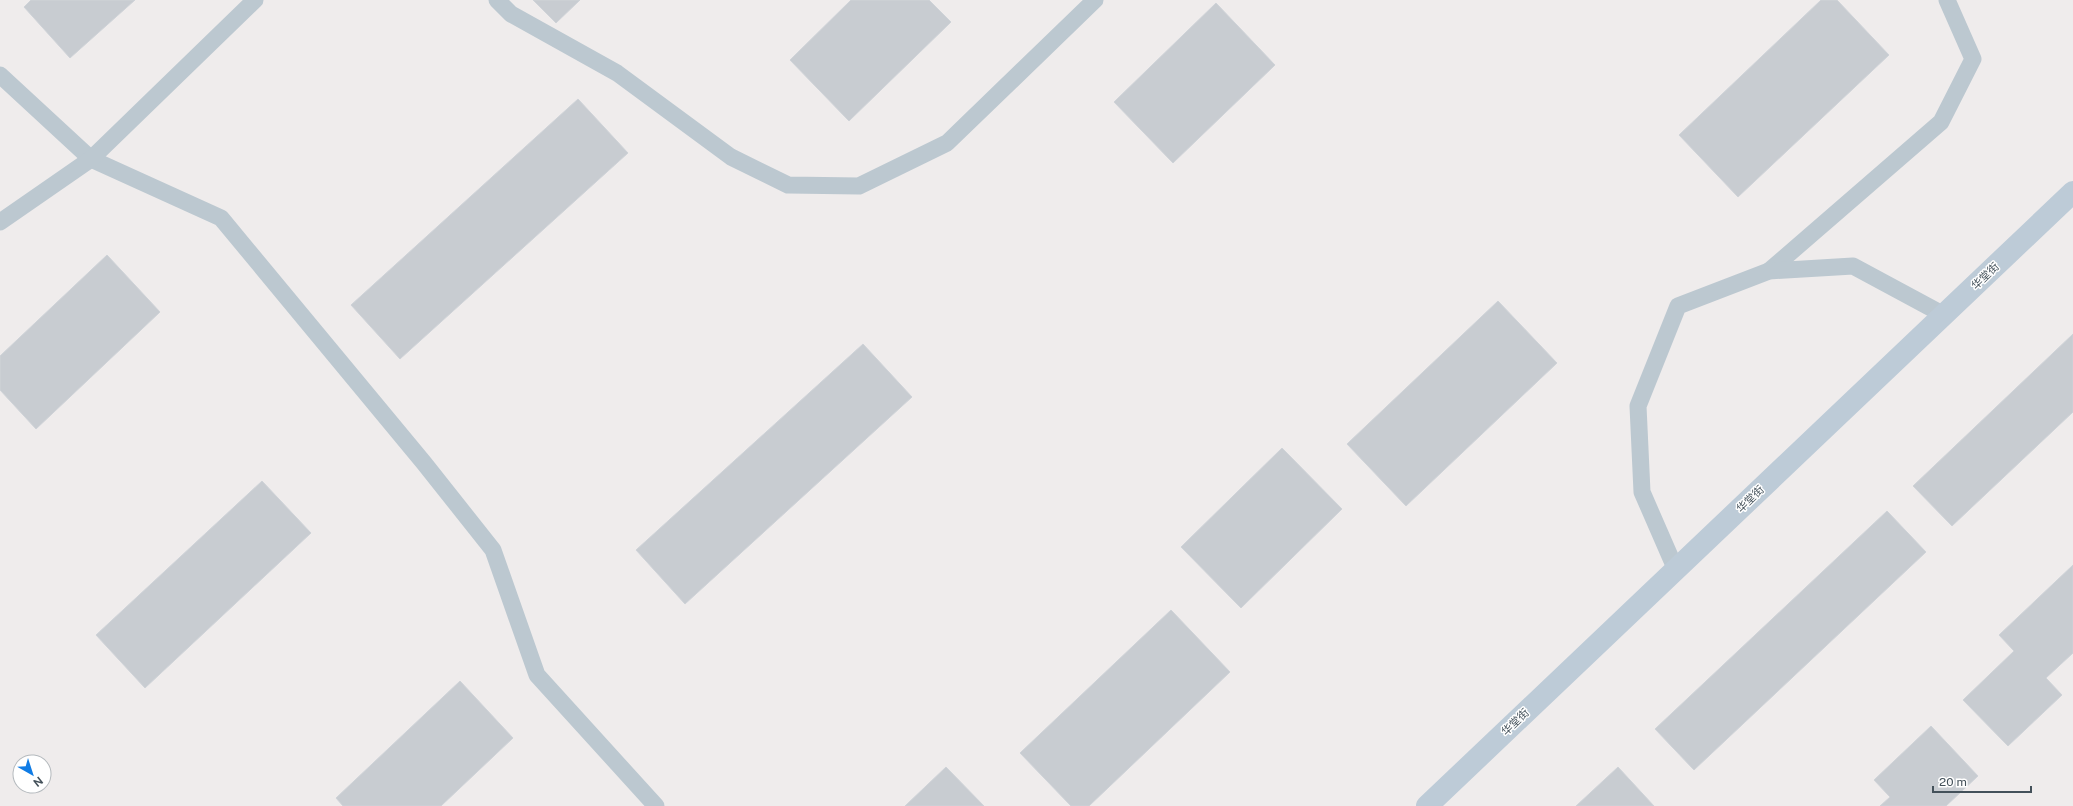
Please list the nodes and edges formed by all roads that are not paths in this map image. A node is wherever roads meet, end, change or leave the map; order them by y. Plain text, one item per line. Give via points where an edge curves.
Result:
1 (254, 0) edge
2 (497, 0) edge
3 (1094, 0) edge
4 (1948, 0) edge
5 (0, 75) edge
6 (92, 159) junction
7 (2073, 192) edge
8 (0, 222) edge
9 (1770, 271) junction
10 (1944, 315) junction
11 (1676, 570) junction
12 (656, 806) edge
13 (1427, 806) edge

1 - 6 lane
2 - 3 lane via 511,14 617,73 731,157 788,185 859,186 947,142
4 - 9 lane via 1973,59 1941,122
5 - 6 lane
6 - 8 lane
6 - 12 lane via 221,218 493,550 537,675
7 - 10 street, 华堂街
9 - 10 lane via 1853,266
9 - 11 lane via 1678,306 1638,406 1642,492
10 - 11 street, 华堂街
11 - 13 street, 华堂街

